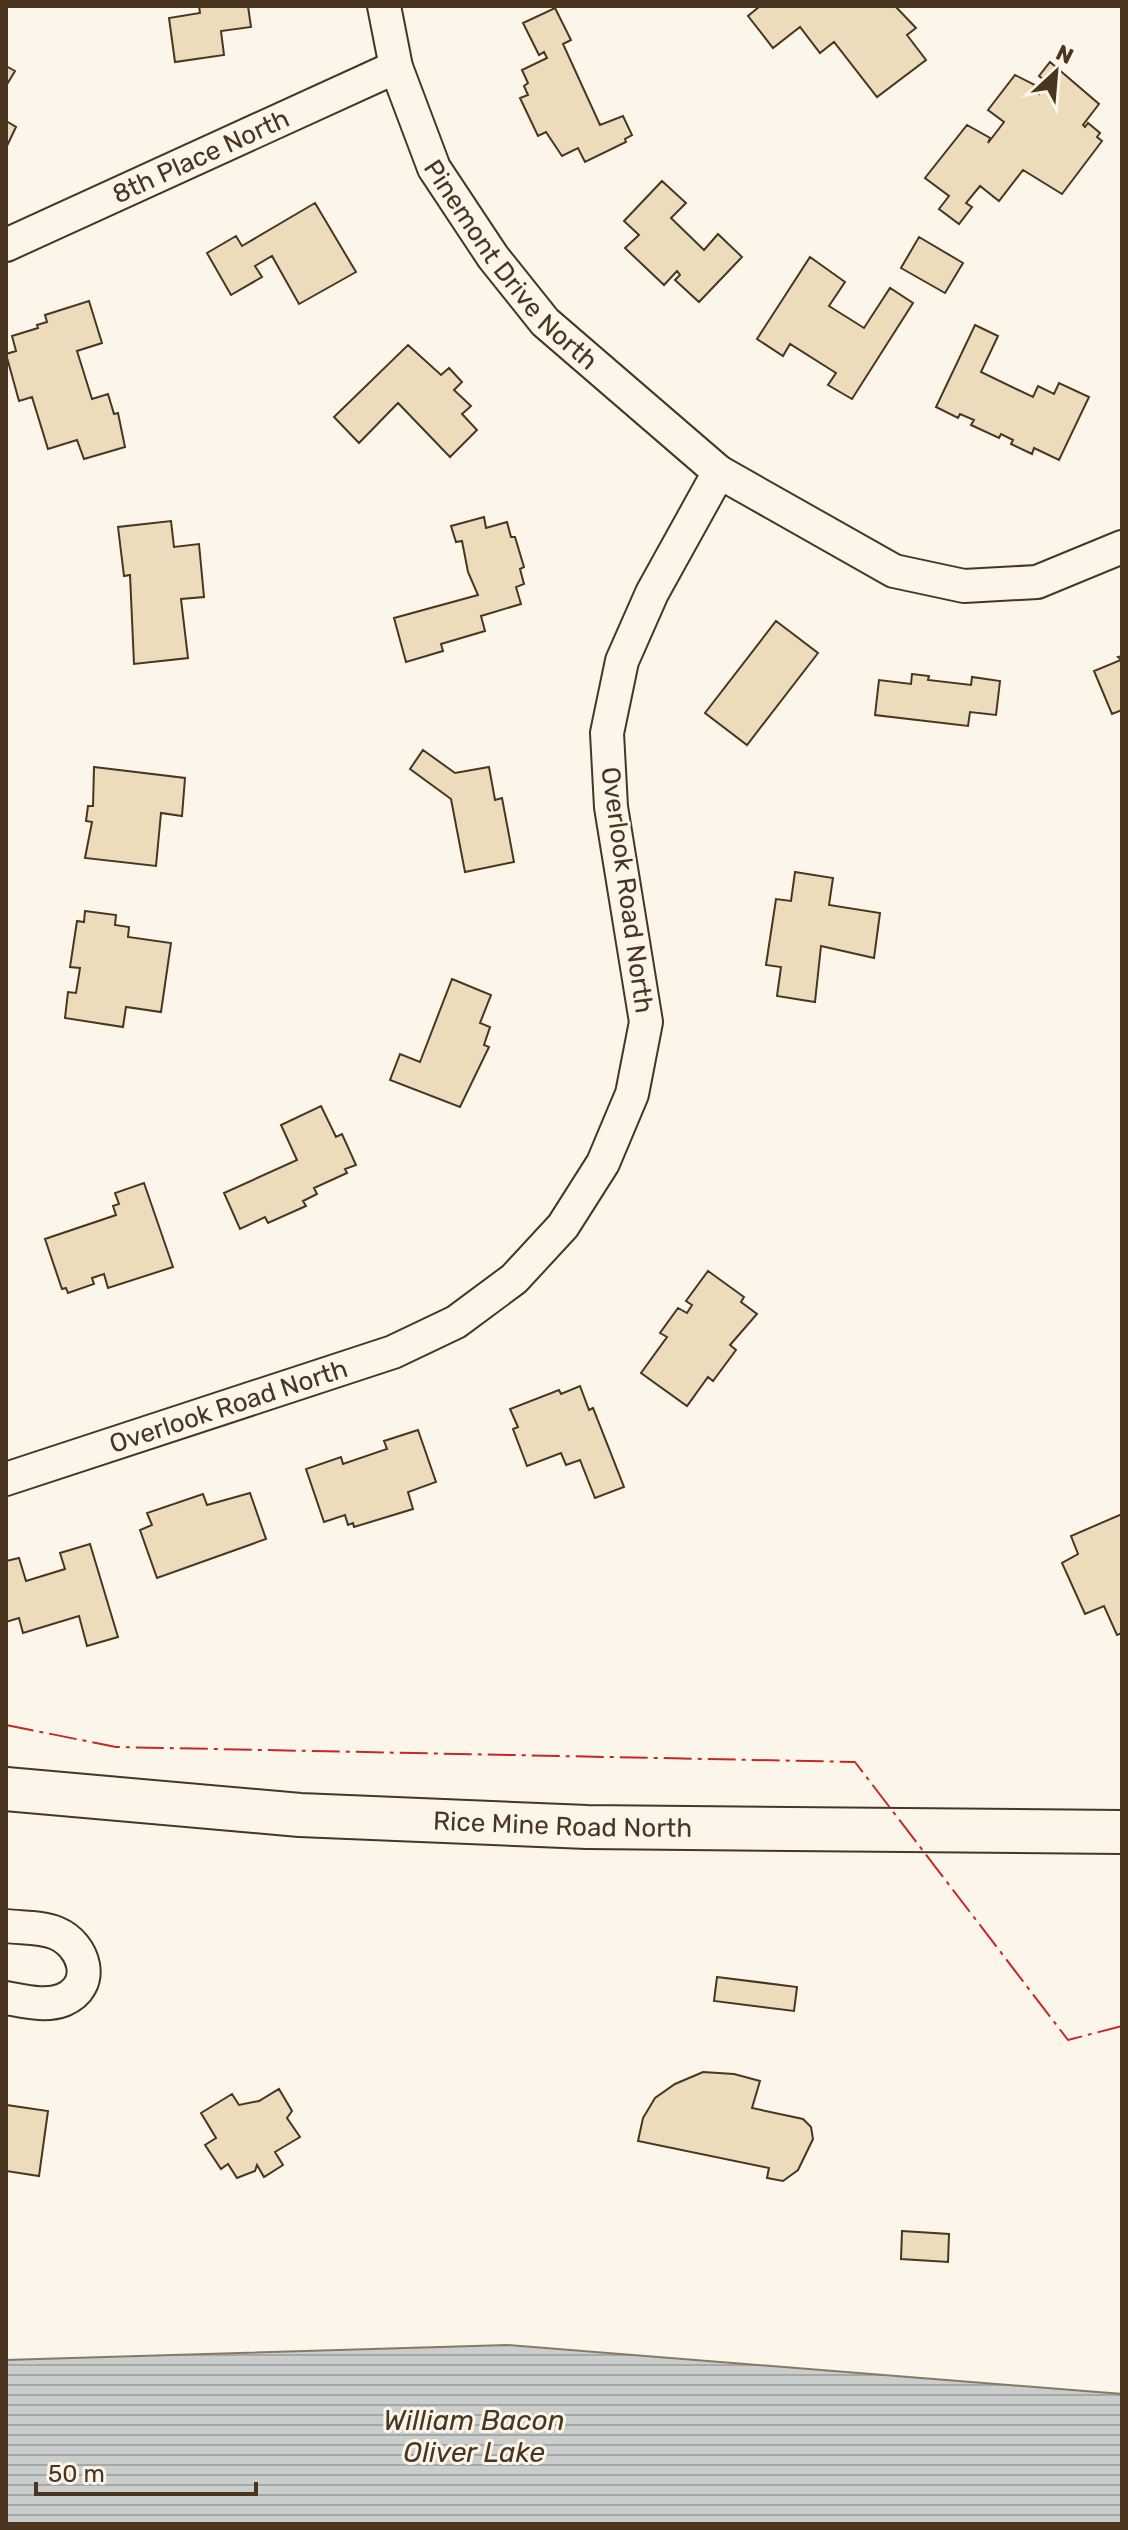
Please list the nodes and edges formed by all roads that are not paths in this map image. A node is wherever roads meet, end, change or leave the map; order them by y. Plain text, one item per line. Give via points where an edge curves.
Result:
1 (384, 6) edge
2 (396, 67) junction
3 (6, 245) edge
4 (719, 472) junction
5 (1122, 547) edge
6 (6, 1479) edge
7 (6, 1789) edge
8 (1122, 1832) edge
9 (6, 1926) edge
10 (6, 1998) edge

1 - 2 street, Pinemont Drive North
2 - 3 street, 8th Place North
2 - 4 street, Pinemont Drive North via 434,168 493,257 545,322
4 - 5 street via 894,571 964,586 1037,582
4 - 6 street, Overlook Road North via 628,647 607,733 611,807 646,1022 626,1108 603,1163 563,1226 503,1288 456,1322 393,1352
7 - 8 main road, Rice Mine Road North via 300,1815 555,1826
9 - 10 street via 55,1932 82,1954 85,1973 78,1990 63,2000 46,2004

